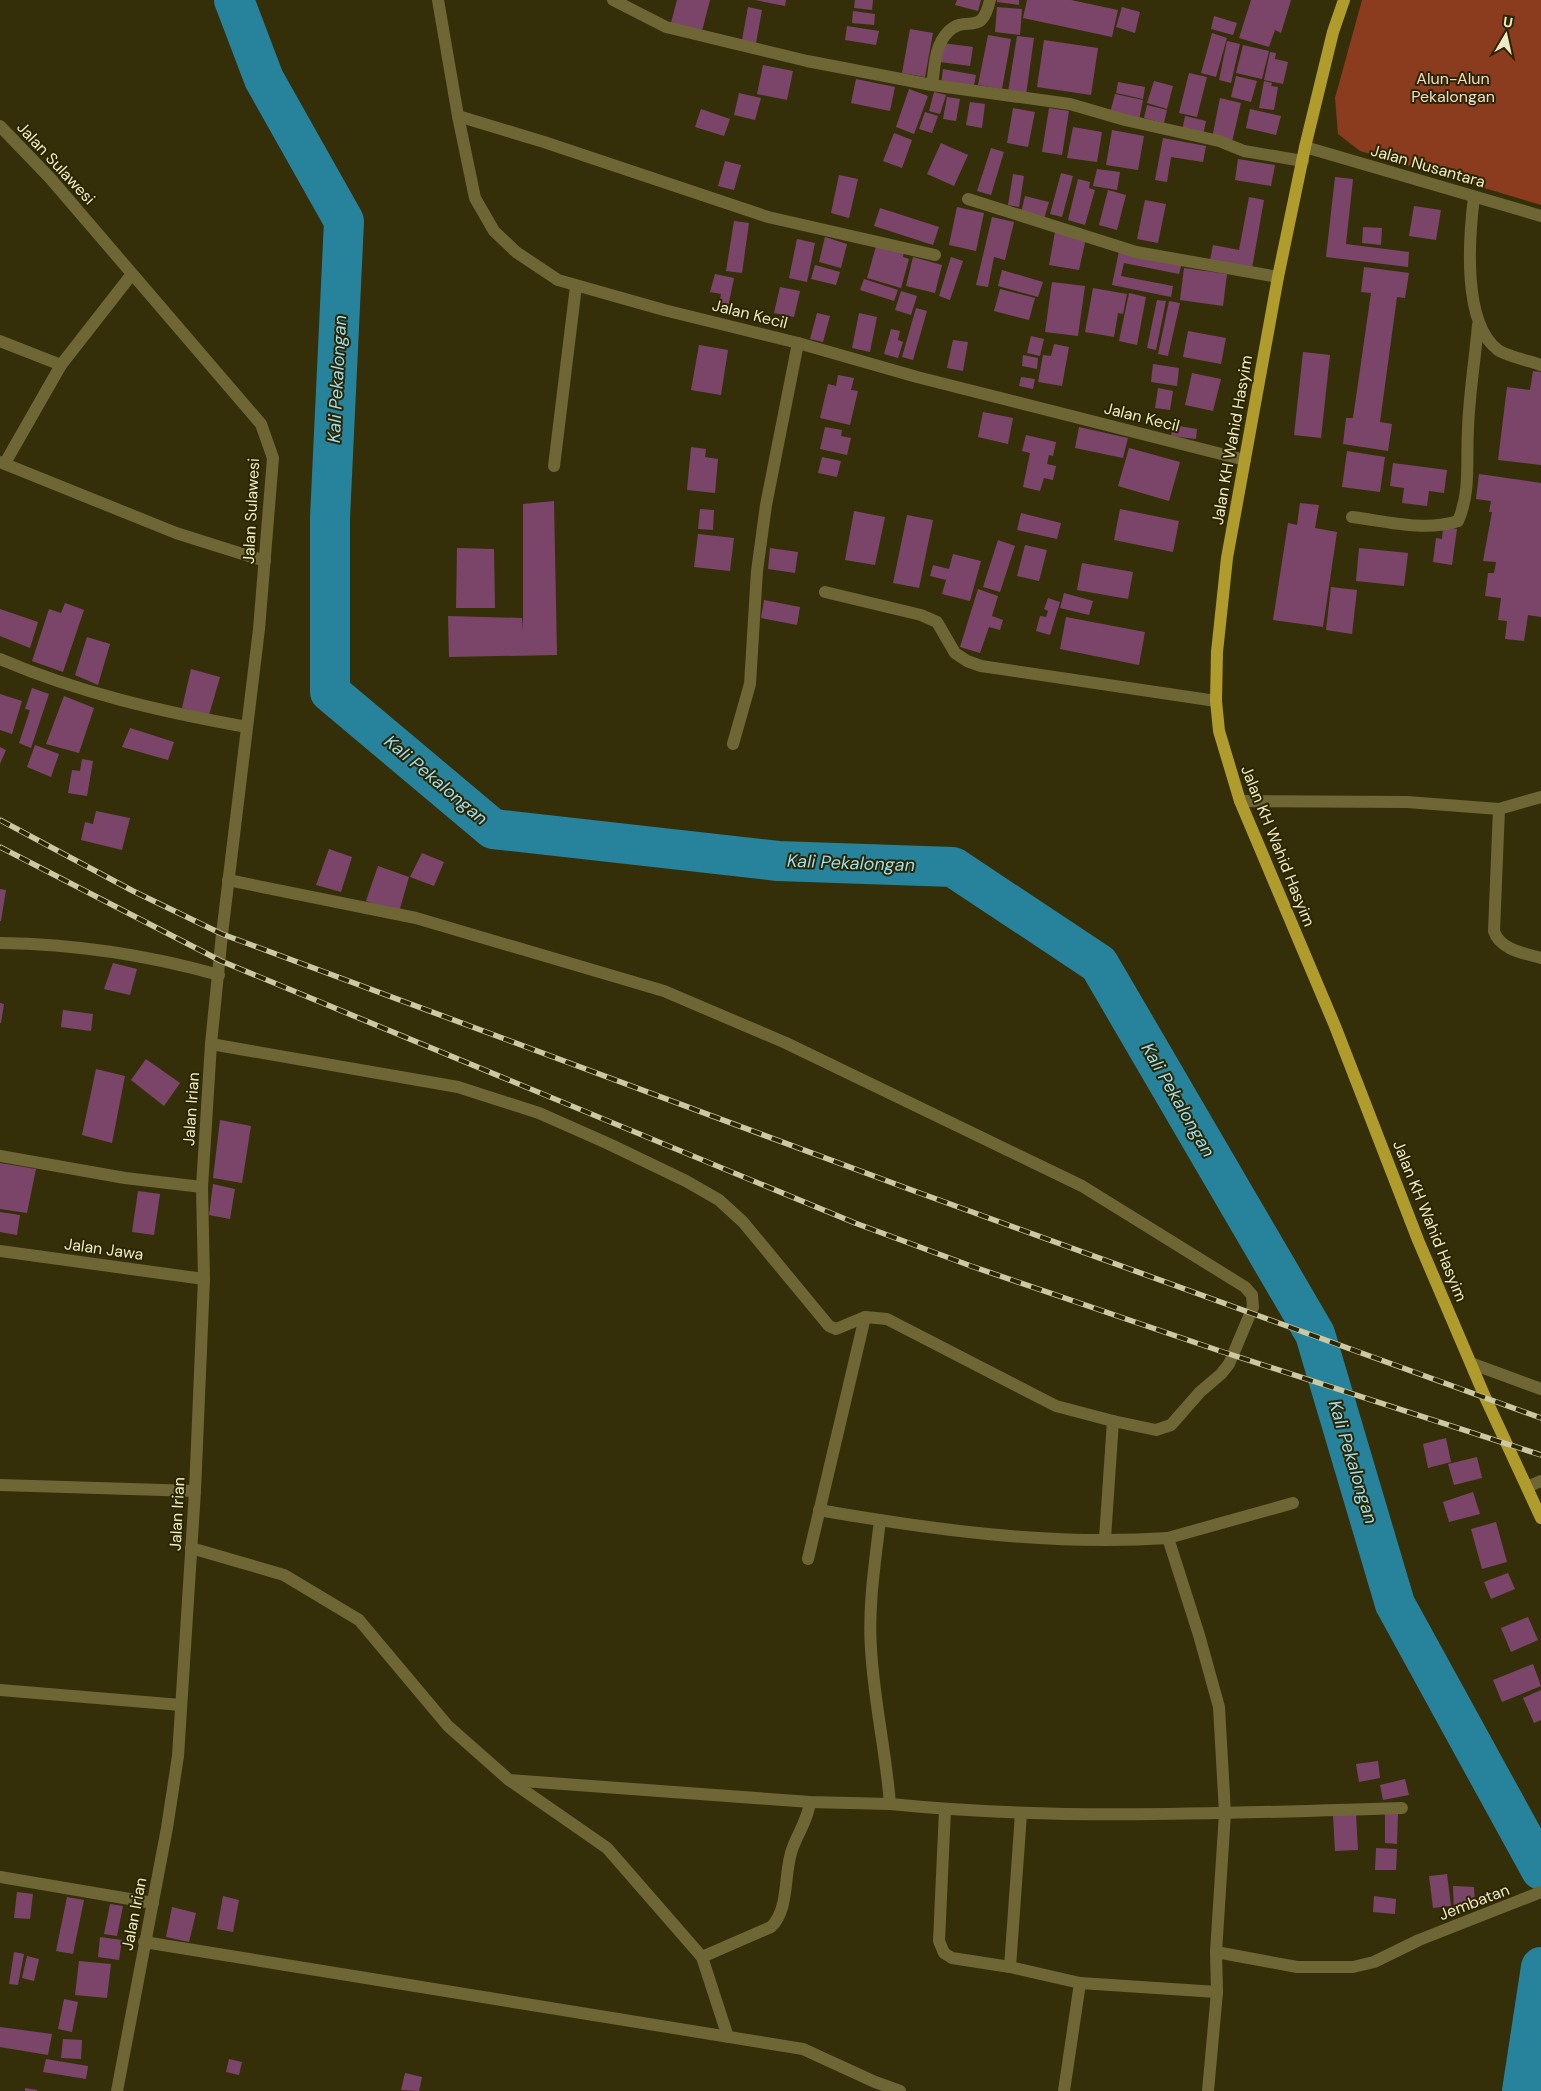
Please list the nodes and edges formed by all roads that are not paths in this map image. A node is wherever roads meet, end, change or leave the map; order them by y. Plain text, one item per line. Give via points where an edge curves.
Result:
1 (438, 0) edge
2 (613, 0) edge
3 (990, 0) edge
4 (1344, 0) edge
5 (932, 85) junction
6 (458, 116) junction
7 (0, 126) edge
8 (1305, 147) junction
9 (1303, 161) junction
10 (1474, 197) junction
11 (968, 199) dead end
12 (1541, 216) edge
13 (934, 255) dead end
14 (132, 274) junction
15 (1278, 277) junction
16 (576, 286) junction
17 (1478, 325) junction
18 (0, 341) edge
19 (798, 343) junction
20 (62, 365) junction
21 (1541, 365) edge
22 (1245, 460) junction
23 (3, 463) edge
24 (554, 466) dead end
25 (1352, 518) dead end
26 (265, 561) junction
27 (825, 592) dead end
28 (0, 659) edge
29 (1216, 701) junction
30 (247, 727) junction
31 (733, 744) dead end
32 (1541, 797) edge
33 (1240, 801) junction
34 (1499, 809) junction
35 (228, 880) junction
36 (222, 934) joint
37 (0, 943) edge
38 (1541, 958) edge
39 (219, 975) junction
40 (211, 1044) junction
41 (0, 1156) edge
42 (202, 1187) junction
43 (0, 1251) edge
44 (204, 1279) junction
45 (865, 1318) junction
46 (1473, 1364) junction
47 (1541, 1389) edge
48 (1113, 1421) junction
49 (1541, 1481) edge
50 (0, 1484) edge
51 (1527, 1487) junction
52 (195, 1491) junction
53 (1293, 1503) dead end
54 (820, 1510) junction
55 (1541, 1518) edge
56 (880, 1520) junction
57 (1105, 1538) junction
58 (1168, 1538) junction
59 (191, 1548) junction
60 (808, 1559) dead end
61 (0, 1690) edge
62 (181, 1705) junction
63 (509, 1780) junction
64 (810, 1802) junction
65 (890, 1804) junction
66 (1402, 1808) dead end
67 (945, 1810) junction
68 (1021, 1814) junction
69 (1225, 1814) junction
70 (0, 1877) edge
71 (1540, 1893) edge
72 (153, 1904) junction
73 (144, 1942) junction
74 (1216, 1952) junction
75 (702, 1957) junction
76 (1010, 1966) junction
77 (1080, 1983) junction
78 (1216, 1992) junction
79 (728, 2036) junction
80 (117, 2091) edge
81 (900, 2091) edge
82 (1064, 2091) edge
83 (1208, 2091) edge

1 - 6 street, Jalan Kecil
2 - 5 street via 666,27 807,62
3 - 5 street via 981,22 964,24 949,31 943,39 938,47
4 - 8 main road, Jalan KH Wahid Hasyim
5 - 9 street via 1070,104 1219,141 1244,151
6 - 13 street via 768,217
6 - 16 street, Jalan Kecil via 476,198 494,231 535,266
7 - 14 street, Jalan Sulawesi via 50,178
8 - 9 main road, Jalan KH Wahid Hasyim
8 - 10 street, Jalan Nusantara
9 - 15 main road, Jalan KH Wahid Hasyim
10 - 12 street, Jalan Nusantara
10 - 17 street via 1470,288
11 - 15 street via 1136,252
14 - 20 street
14 - 26 street, Jalan Sulawesi via 261,424 273,458
15 - 22 main road, Jalan KH Wahid Hasyim
16 - 19 street, Jalan Kecil
16 - 24 street
17 - 21 street via 1498,350
17 - 25 street via 1466,490 1458,521 1430,526
18 - 20 street
19 - 22 street, Jalan Kecil via 917,377
19 - 31 street via 765,514 757,571 750,684
20 - 23 street
22 - 29 main road, Jalan KH Wahid Hasyim via 1227,558 1217,652
23 - 26 street via 176,533
26 - 30 street, Jalan Sulawesi
27 - 29 street via 937,622 954,653 981,666
28 - 30 street via 109,698
29 - 33 main road, Jalan KH Wahid Hasyim via 1224,756
30 - 35 street, Jalan Sulawesi
32 - 34 street
33 - 34 street via 1407,802
33 - 46 main road, Jalan KH Wahid Hasyim via 1335,1026 1418,1240
34 - 38 street via 1494,931 1507,947
35 - 36 street, Jalan Sulawesi
35 - 48 street via 416,918 664,991 786,1043 1082,1186 1245,1287 1252,1295 1253,1307 1222,1374 1200,1392 1171,1425 1163,1429
36 - 39 street, Jalan Irian
37 - 39 street via 46,944 125,955 181,964
39 - 40 street, Jalan Irian
40 - 42 street, Jalan Irian
40 - 45 street via 458,1087 539,1113 643,1160 719,1200 743,1222 828,1326 836,1329
41 - 42 street
42 - 44 street, Jalan Irian
43 - 44 street, Jalan Jawa
44 - 52 street, Jalan Irian
45 - 48 street via 887,1320 1056,1406
45 - 54 street
46 - 47 street
46 - 51 main road, Jalan KH Wahid Hasyim
48 - 57 street
49 - 51 street
50 - 52 street
51 - 55 main road, Jalan KH Wahid Hasyim
52 - 59 street, Jalan Irian
53 - 58 street
54 - 56 street
54 - 60 street
56 - 57 street via 1031,1537
56 - 65 street via 872,1597 871,1648
57 - 58 street
58 - 69 street via 1219,1708
59 - 62 street, Jalan Irian
59 - 63 street via 284,1575 359,1620 448,1726
61 - 62 street
62 - 72 street, Jalan Irian via 178,1756
63 - 64 street
63 - 75 street via 607,1848
64 - 65 street
64 - 75 street via 809,1813 792,1852 778,1921
65 - 67 street
66 - 69 street
67 - 68 street
67 - 76 street via 941,1948 952,1958
68 - 69 street
68 - 76 street
69 - 74 street
70 - 72 street
71 - 74 street, Jembatan via 1419,1940 1374,1962 1353,1967 1296,1967
72 - 73 street, Jalan Irian
73 - 79 street
73 - 80 street, Jalan Irian
74 - 78 street
75 - 79 street
76 - 77 street
77 - 78 street
77 - 82 street
78 - 83 street
79 - 81 street via 803,2049

